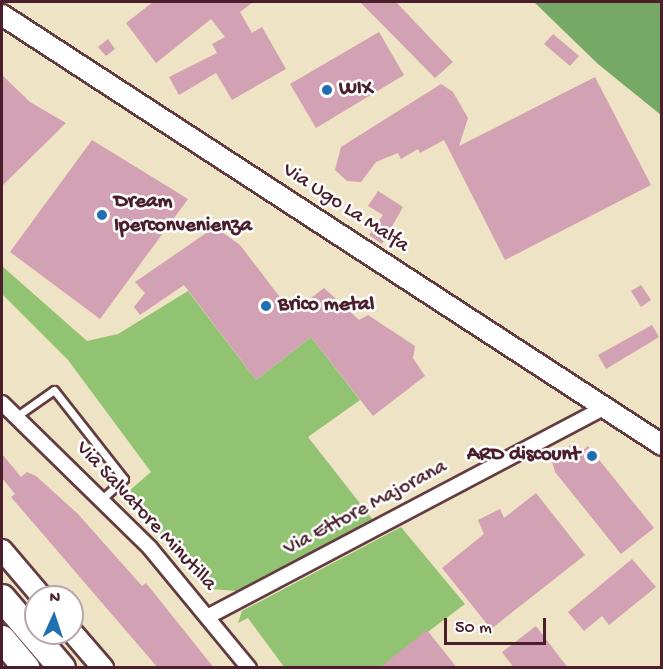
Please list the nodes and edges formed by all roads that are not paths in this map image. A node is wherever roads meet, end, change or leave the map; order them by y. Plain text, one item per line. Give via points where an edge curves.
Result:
1 (2, 15) edge
2 (2, 403) edge
3 (607, 406) junction
4 (17, 417) junction
5 (662, 445) edge
6 (102, 499) junction
7 (2, 550) edge
8 (32, 585) edge
9 (2, 598) edge
10 (209, 616) junction
11 (2, 639) edge
12 (83, 645) edge
13 (26, 668) edge
14 (62, 668) edge
15 (103, 668) edge
16 (249, 668) edge

1 - 3 street, Via Ugo La Malfa
2 - 4 street, Via Salvatore Minutilla
3 - 5 street, Via Ugo La Malfa
3 - 10 street, Via Ettore Majorana
4 - 6 street, Via Salvatore Minutilla
4 - 6 lane via 54,390 124,479
6 - 10 street, Via Salvatore Minutilla
7 - 8 street
9 - 14 highway
10 - 16 street, Via Salvatore Minutilla
11 - 13 highway
12 - 15 street

